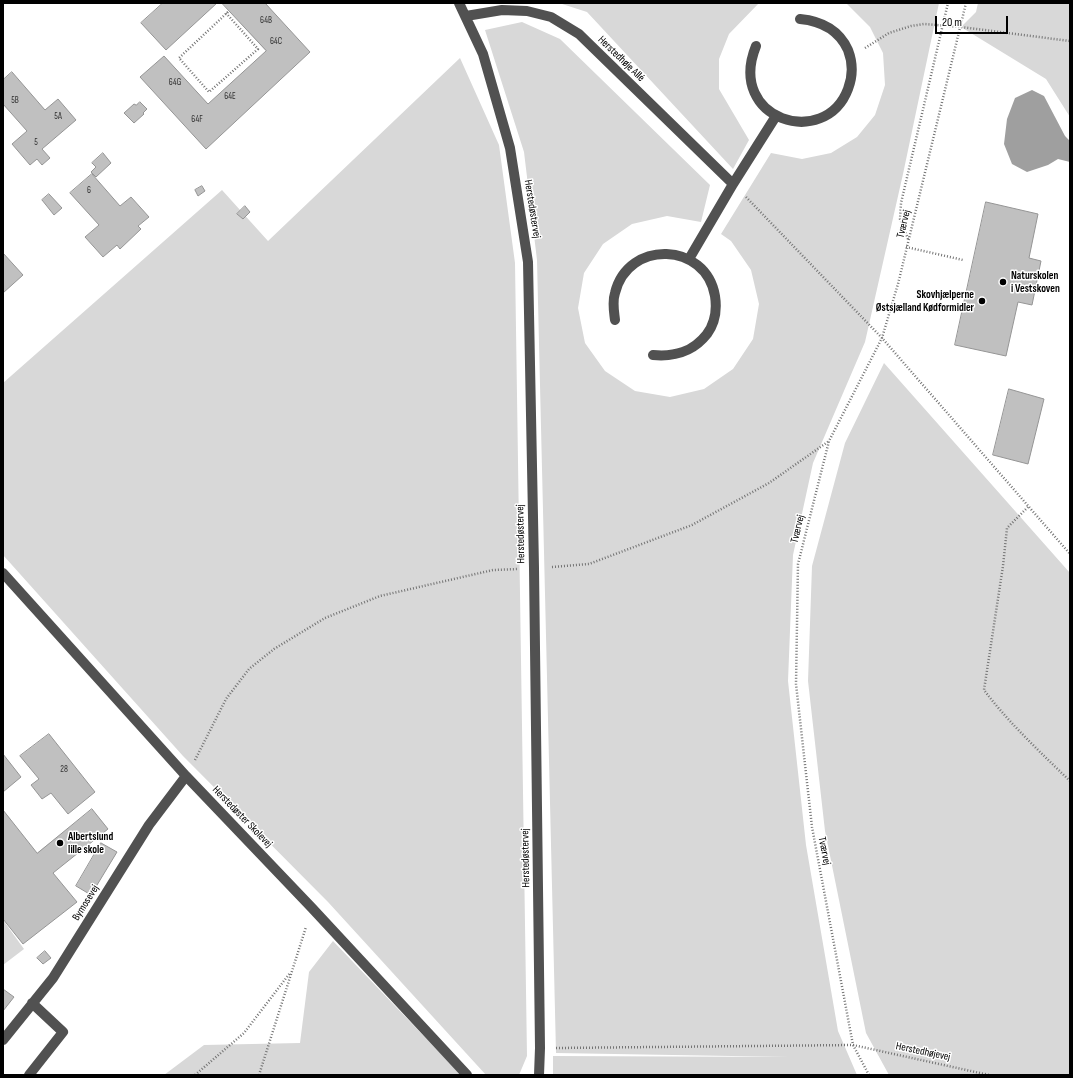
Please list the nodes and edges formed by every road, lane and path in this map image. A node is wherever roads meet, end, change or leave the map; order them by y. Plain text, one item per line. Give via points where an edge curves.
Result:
1 (459, 3) edge
2 (948, 3) edge
3 (966, 3) edge
4 (229, 11) dead end
5 (226, 14) junction
6 (466, 16) junction
7 (800, 19) dead end
8 (943, 26) junction
9 (961, 27) junction
10 (1070, 41) edge
11 (756, 46) dead end
12 (850, 56) junction
13 (776, 116) junction
14 (733, 184) junction
15 (908, 239) junction
16 (906, 247) junction
17 (689, 259) junction
18 (963, 260) dead end
19 (615, 320) dead end
20 (882, 338) junction
21 (653, 355) dead end
22 (829, 441) junction
23 (1028, 506) junction
24 (1070, 554) edge
25 (534, 568) junction
26 (3, 573) edge
27 (186, 776) junction
28 (1070, 781) edge
29 (312, 908) junction
30 (291, 971) junction
31 (32, 1003) junction
32 (3, 1040) edge
33 (853, 1045) junction
34 (540, 1048) junction
35 (29, 1075) edge
36 (195, 1075) edge
37 (259, 1075) edge
38 (467, 1075) edge
39 (538, 1075) edge
40 (869, 1075) edge
41 (990, 1075) edge

1 - 6 street, Herstedøstervej
2 - 8 path
3 - 9 path, Tværvej
4 - 5 path
5 - 5 path via 179,58 209,92 258,49
6 - 14 street, Herstedhøje Allé via 502,10 527,11 551,17 579,34
6 - 25 street, Herstedøstervej via 483,54 510,148 528,262
7 - 12 street via 826,25 845,44
8 - 9 path
8 - 12 path via 924,24 889,33
8 - 15 path via 901,203 900,219
9 - 10 path
9 - 15 path, Tværvej
11 - 13 street via 749,72 751,85 765,108
12 - 13 street via 851,83 846,95 828,115 802,122
13 - 14 street
14 - 17 street
14 - 20 path
15 - 16 path, Tværvej
16 - 18 path
16 - 20 path, Tværvej
17 - 19 street via 663,253 637,261 619,281 614,293
17 - 21 street via 700,267 714,290 715,316 710,329 692,348 680,354
20 - 22 path, Tværvej
20 - 23 path
22 - 25 path via 769,483 692,525 589,564
22 - 33 path, Tværvej via 798,564 796,684 812,827
23 - 24 path
23 - 28 path via 1007,528 984,690
25 - 27 path via 493,570 380,596 325,618 249,669 226,699
25 - 34 street, Herstedøstervej
26 - 27 street, Herstedøster Skolevej
27 - 29 street, Herstedøster Skolevej
27 - 31 street, Bymosevej via 149,825 53,978
29 - 30 path
29 - 38 street, Herstedøster Skolevej
30 - 36 path via 244,1033
30 - 37 path
31 - 32 street, Bymosevej
31 - 35 street via 63,1032
33 - 34 path, Herstedhøjevej
33 - 40 path, Tværvej
33 - 41 path, Herstedhøjevej
34 - 39 street, Herstedøstervej

